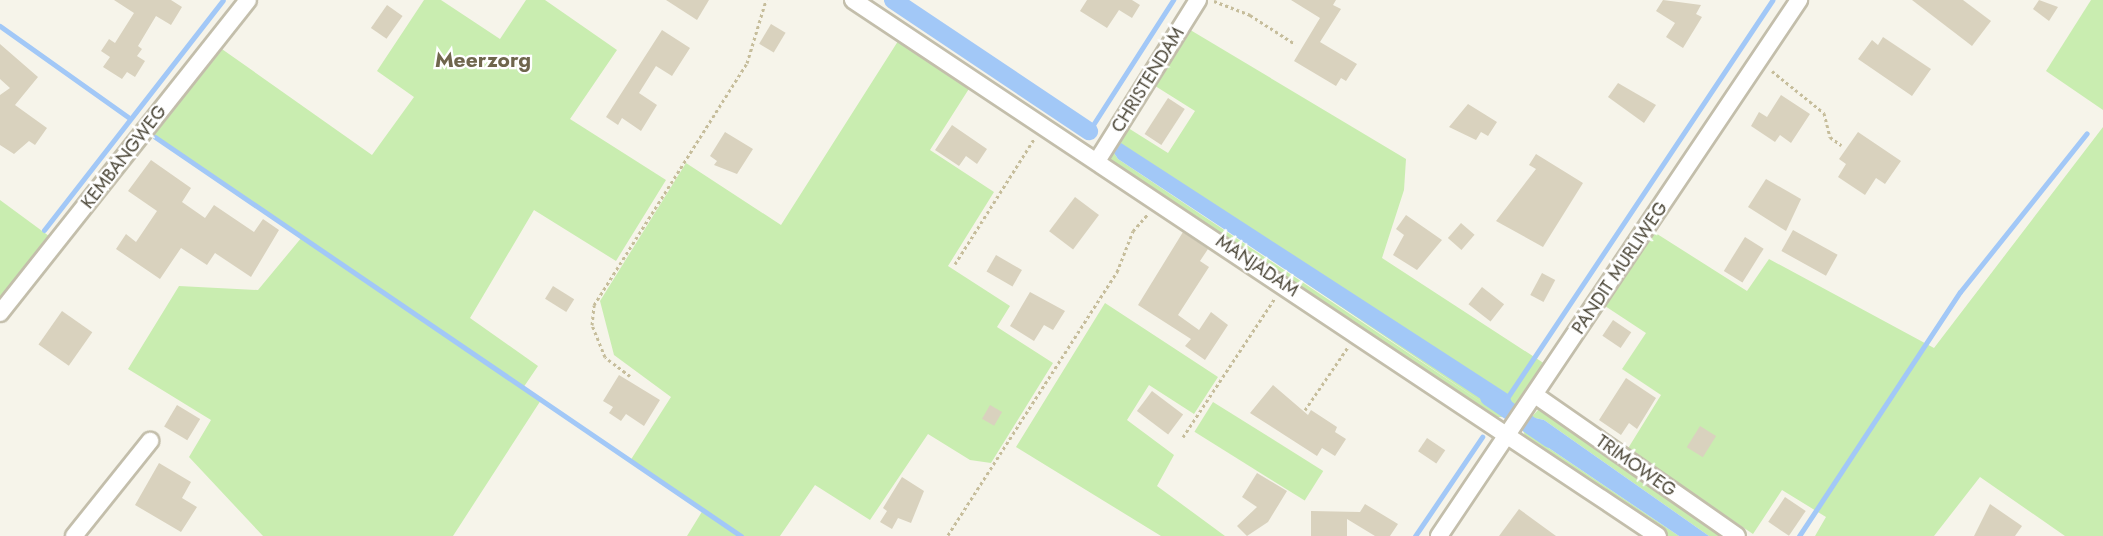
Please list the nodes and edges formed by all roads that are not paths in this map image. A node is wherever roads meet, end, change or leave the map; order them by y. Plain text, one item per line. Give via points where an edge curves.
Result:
1 (248, 0) edge
2 (853, 0) edge
3 (1198, 0) edge
4 (1799, 0) edge
5 (1097, 161) junction
6 (0, 314) edge
7 (1533, 398) junction
8 (1509, 432) junction
9 (150, 441) dead end
10 (74, 536) edge
11 (1439, 536) edge
12 (1658, 536) edge
13 (1737, 536) edge

1 - 6 street, KEMBANGWEG
2 - 5 street, MANJADAM
3 - 5 street, CHRISTENDAM
4 - 7 street, PANDIT MURLIWEG
5 - 8 street, MANJADAM
7 - 8 street, PANDIT MURLIWEG
7 - 13 street, TRIMOWEG
8 - 11 street, PANDIT MURLIWEG
8 - 12 street, MANJADAM
9 - 10 street

